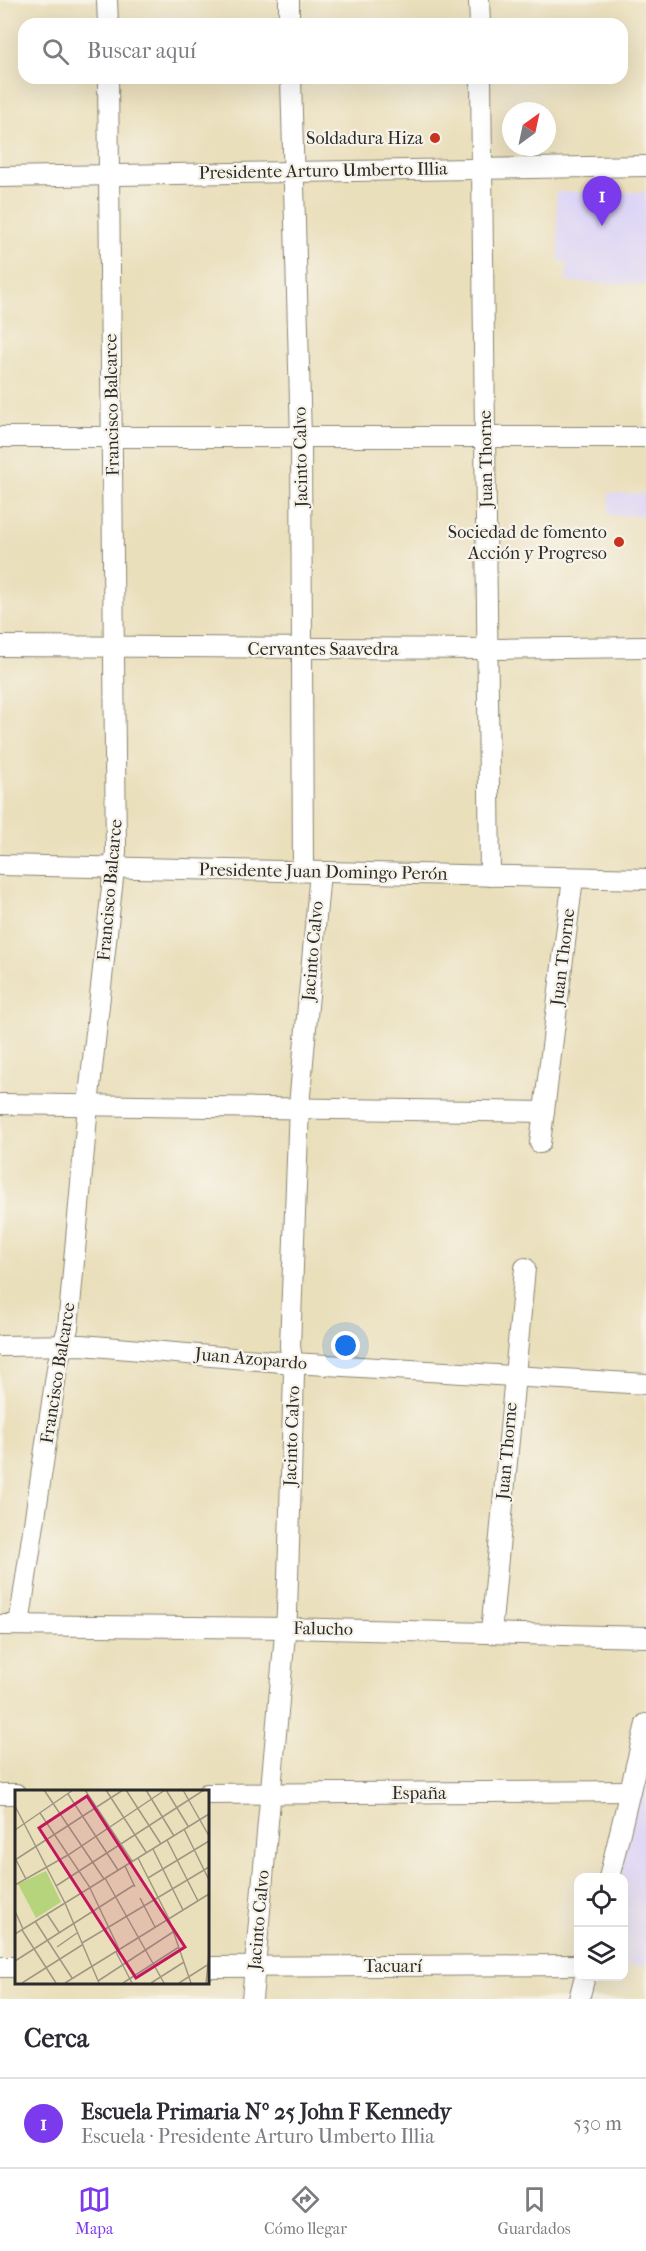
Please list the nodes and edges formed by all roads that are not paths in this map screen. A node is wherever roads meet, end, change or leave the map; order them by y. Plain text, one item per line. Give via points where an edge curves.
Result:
1 (107, 0) edge
2 (289, 0) edge
3 (479, 0) edge
4 (108, 18) edge
5 (289, 18) edge
6 (480, 18) edge
7 (108, 84) edge
8 (291, 84) edge
9 (481, 84) edge
10 (646, 166) edge
11 (483, 169) junction
12 (294, 170) junction
13 (110, 175) junction
14 (0, 177) edge
15 (0, 437) edge
16 (646, 437) edge
17 (301, 438) junction
18 (486, 438) junction
19 (112, 439) junction
20 (0, 646) edge
21 (115, 646) junction
22 (646, 647) edge
23 (302, 649) junction
24 (489, 649) junction
25 (0, 865) edge
26 (114, 867) junction
27 (311, 872) junction
28 (490, 876) junction
29 (573, 878) junction
30 (646, 879) edge
31 (0, 1104) edge
32 (88, 1105) junction
33 (299, 1106) junction
34 (544, 1112) junction
35 (540, 1143) dead end
36 (525, 1268) dead end
37 (0, 1346) edge
38 (63, 1346) junction
39 (293, 1363) junction
40 (514, 1377) junction
41 (646, 1384) edge
42 (10, 1625) edge
43 (285, 1628) junction
44 (491, 1633) junction
45 (646, 1637) edge
46 (646, 1724) edge
47 (630, 1791) junction
48 (208, 1794) edge
49 (268, 1794) junction
50 (610, 1873) edge
51 (574, 1965) edge
52 (208, 1966) edge
53 (255, 1966) junction
54 (584, 1981) edge
55 (252, 1999) edge
56 (579, 1999) edge

1 - 4 street
2 - 5 street
3 - 6 street
7 - 13 street, Francisco Balcarce
8 - 12 street, Jacinto Calvo
9 - 11 street, Juan Thorne
10 - 11 street, Presidente Arturo Umberto Illia
11 - 12 street, Presidente Arturo Umberto Illia
11 - 18 street, Juan Thorne
12 - 13 street, Presidente Arturo Umberto Illia
12 - 17 street, Jacinto Calvo
13 - 14 street, Presidente Arturo Umberto Illia
13 - 19 street, Francisco Balcarce
15 - 19 street
16 - 18 street
17 - 18 street
17 - 19 street
17 - 23 street, Jacinto Calvo
18 - 24 street, Juan Thorne
19 - 21 street, Francisco Balcarce
20 - 21 street, Cervantes Saavedra
21 - 23 street, Cervantes Saavedra
21 - 26 street, Francisco Balcarce
22 - 24 street, Cervantes Saavedra
23 - 24 street, Cervantes Saavedra
23 - 27 street, Jacinto Calvo
24 - 28 street, Juan Thorne
25 - 26 street, Presidente Juan Domingo Perón
26 - 27 street, Presidente Juan Domingo Perón
26 - 32 street, Francisco Balcarce
27 - 28 street, Presidente Juan Domingo Perón
27 - 33 street, Jacinto Calvo
28 - 29 street, Presidente Juan Domingo Perón
29 - 30 street, Presidente Juan Domingo Perón
29 - 34 street, Juan Thorne
31 - 32 street
32 - 33 street
32 - 38 street, Francisco Balcarce via 68,1328
33 - 34 street
33 - 39 street, Jacinto Calvo via 290,1346
34 - 35 street, Juan Thorne
36 - 40 street, Juan Thorne
37 - 38 street, Juan Azopardo
38 - 39 street, Juan Azopardo
38 - 42 street, Francisco Balcarce
39 - 40 street, Juan Azopardo
39 - 43 street, Jacinto Calvo
40 - 41 street, Juan Azopardo
40 - 44 street, Juan Thorne
42 - 43 street, Falucho
43 - 44 street, Falucho
43 - 49 street, Jacinto Calvo
44 - 45 street, Falucho
46 - 47 street
47 - 49 street, España
47 - 50 street
48 - 49 street, España
49 - 53 street, Jacinto Calvo
51 - 53 street, Tacuarí
52 - 53 street, Tacuarí
53 - 55 street, Jacinto Calvo
54 - 56 street

